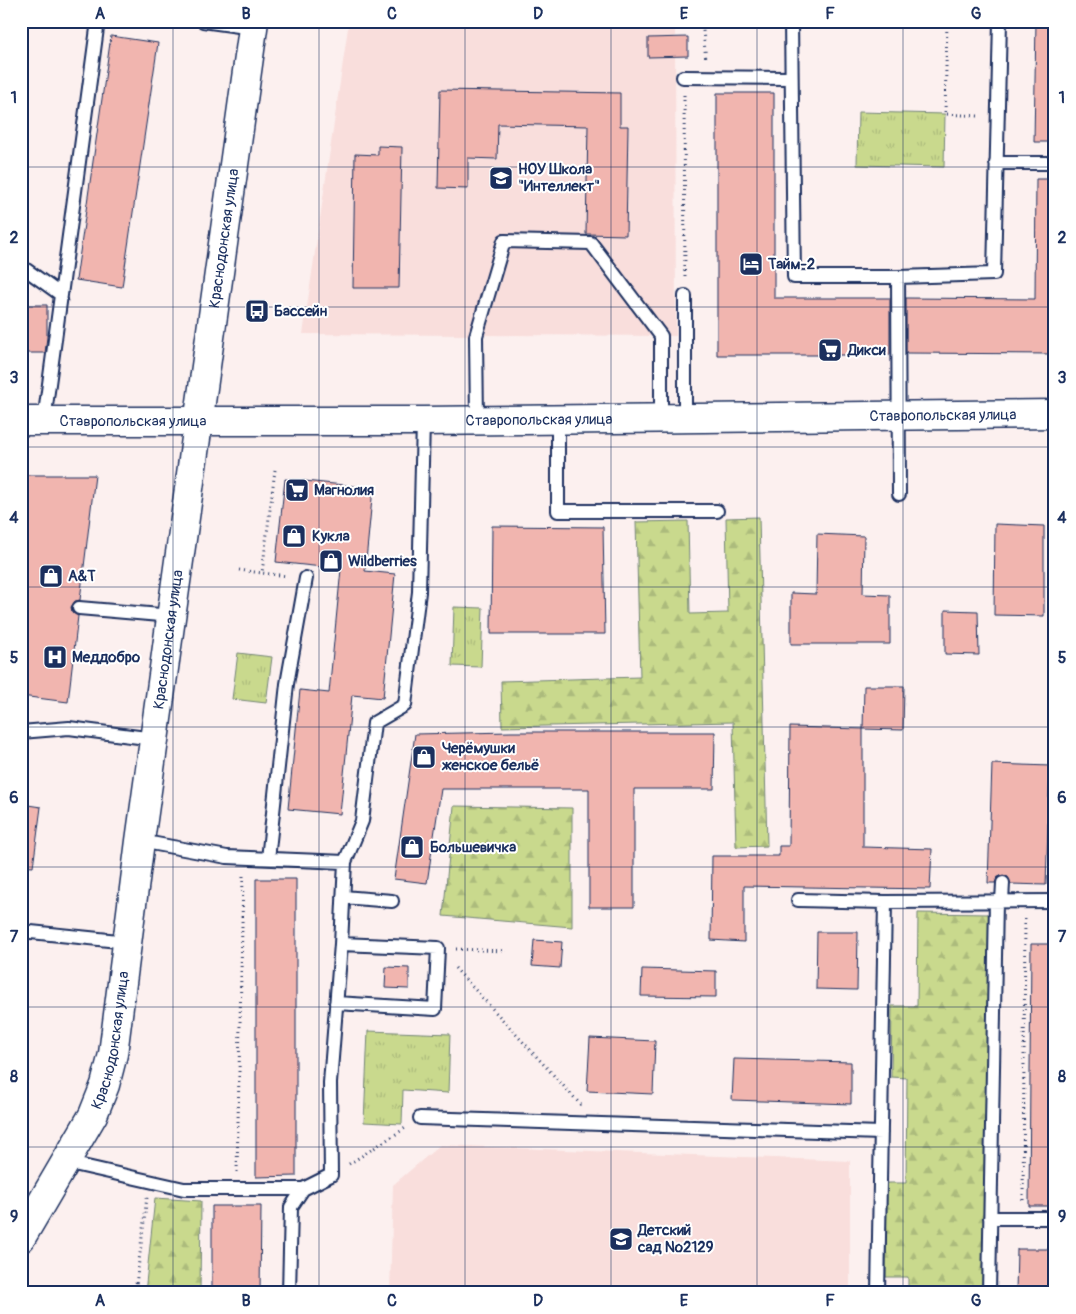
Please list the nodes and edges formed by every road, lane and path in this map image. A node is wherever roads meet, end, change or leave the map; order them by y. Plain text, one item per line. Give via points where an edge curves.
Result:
1 (98, 21) edge
2 (203, 21) edge
3 (702, 21) edge
4 (791, 21) edge
5 (947, 21) edge
6 (1000, 21) edge
7 (253, 24) edge
8 (683, 77) joint
9 (708, 78) junction
10 (791, 78) junction
11 (997, 118) junction
12 (996, 163) junction
13 (1055, 163) edge
14 (21, 266) edge
15 (898, 277) junction
16 (60, 294) junction
17 (685, 296) joint
18 (1055, 414) edge
19 (899, 416) junction
20 (673, 418) junction
21 (558, 419) junction
22 (477, 420) junction
23 (32, 421) edge
24 (423, 421) junction
25 (199, 422) junction
26 (274, 470) dead end
27 (900, 494) dead end
28 (717, 510) dead end
29 (239, 570) dead end
30 (262, 573) junction
31 (306, 578) joint
32 (79, 608) dead end
33 (172, 616) junction
34 (21, 732) edge
35 (154, 739) junction
36 (140, 841) junction
37 (244, 858) junction
38 (268, 859) junction
39 (345, 862) junction
40 (1003, 883) dead end
41 (343, 897) junction
42 (392, 900) dead end
43 (798, 900) dead end
44 (999, 901) junction
45 (1025, 901) junction
46 (1055, 901) edge
47 (885, 902) junction
48 (21, 931) edge
49 (128, 942) junction
50 (341, 944) junction
51 (438, 948) junction
52 (506, 951) dead end
53 (336, 1003) junction
54 (420, 1118) joint
55 (598, 1124) junction
56 (881, 1133) junction
57 (66, 1162) junction
58 (331, 1175) junction
59 (149, 1182) junction
60 (236, 1189) junction
61 (303, 1190) junction
62 (990, 1218) junction
63 (1023, 1218) junction
64 (1055, 1218) edge
65 (21, 1238) edge
66 (135, 1293) edge
67 (289, 1293) edge
68 (878, 1293) edge
69 (989, 1293) edge

1 - 16 lane
2 - 7 lane
3 - 9 path
4 - 10 lane
5 - 11 path via 945,114
6 - 11 lane
7 - 25 main road, Краснодонская улица
8 - 9 lane
8 - 17 path
9 - 10 lane
10 - 15 lane via 794,277
11 - 12 lane
12 - 13 lane
12 - 15 lane via 994,274
14 - 16 lane
15 - 19 lane
16 - 23 lane
17 - 20 lane
18 - 19 main road, Ставропольская улица
19 - 20 main road, Ставропольская улица
19 - 27 lane
20 - 21 main road, Ставропольская улица
20 - 22 lane via 661,336 591,243 504,241 476,336
21 - 22 main road, Ставропольская улица
21 - 28 lane via 558,510
22 - 24 main road, Ставропольская улица
23 - 25 main road, Ставропольская улица
24 - 25 main road, Ставропольская улица
24 - 39 lane via 419,592 405,705 374,723 362,821
25 - 33 main road, Краснодонская улица
26 - 30 path
29 - 30 path
30 - 31 path
31 - 38 lane via 287,684
32 - 33 lane
33 - 35 main road, Краснодонская улица
34 - 35 lane via 69,728
35 - 36 main road, Краснодонская улица
36 - 37 lane
36 - 49 main road, Краснодонская улица
37 - 38 lane
37 - 60 path
38 - 39 lane
39 - 41 lane
40 - 44 lane
41 - 42 lane
41 - 50 lane
43 - 47 lane
44 - 45 lane
44 - 47 lane
44 - 62 lane
45 - 46 lane
45 - 63 path
47 - 56 lane
48 - 49 lane
49 - 57 main road, Краснодонская улица via 113,1054 105,1085
50 - 51 lane
50 - 53 lane
51 - 52 path
51 - 53 lane via 435,1009
51 - 55 path
53 - 58 lane via 330,1083
54 - 55 lane
54 - 58 path
55 - 56 lane
56 - 68 lane
57 - 59 lane
57 - 65 main road, Краснодонская улица
58 - 61 lane
59 - 60 lane via 184,1189
59 - 66 path
60 - 61 lane
61 - 67 lane via 291,1207
62 - 63 lane
62 - 69 lane
63 - 64 lane

